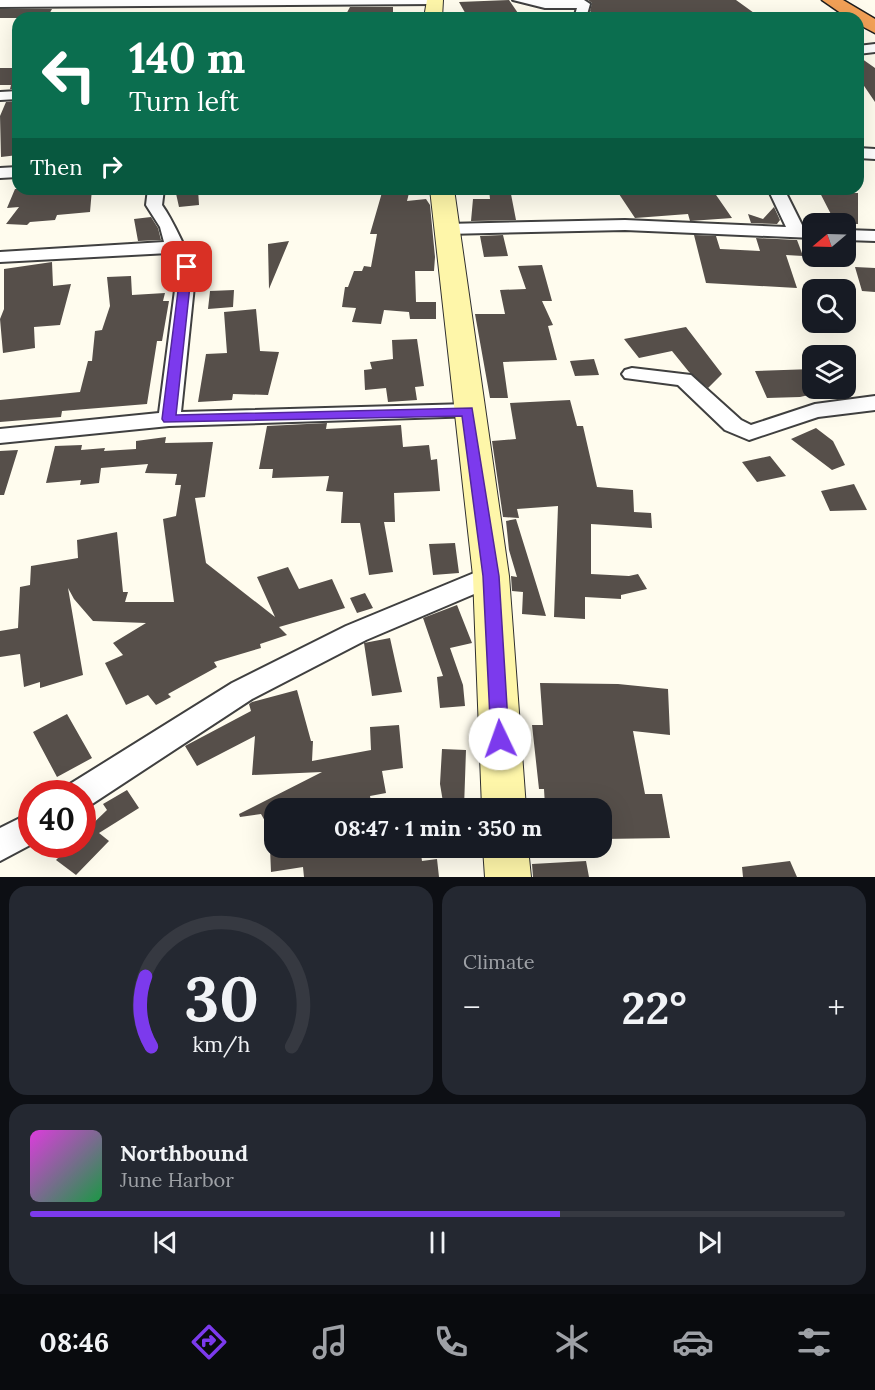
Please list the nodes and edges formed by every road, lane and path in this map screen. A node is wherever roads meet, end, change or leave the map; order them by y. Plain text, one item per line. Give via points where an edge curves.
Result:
1 (435, 0) edge
2 (519, 0) edge
3 (815, 0) edge
4 (831, 0) edge
5 (82, 2) edge
6 (0, 3) edge
7 (112, 3) junction
8 (108, 12) edge
9 (582, 12) edge
10 (834, 12) edge
11 (851, 12) edge
12 (155, 195) edge
13 (443, 195) edge
14 (780, 195) edge
15 (802, 228) edge
16 (446, 229) junction
17 (802, 233) edge
18 (856, 235) edge
19 (875, 236) edge
20 (174, 247) junction
21 (0, 257) edge
22 (632, 374) dead end
23 (875, 403) edge
24 (468, 411) junction
25 (169, 419) junction
26 (0, 436) edge
27 (491, 576) junction
28 (96, 784) edge
29 (503, 798) edge
30 (18, 835) edge
31 (0, 846) edge
32 (507, 858) edge
33 (508, 877) edge

1 - 7 street
2 - 9 street via 584,4
3 - 10 highway
4 - 11 highway
5 - 6 street
5 - 7 street
7 - 8 street
12 - 20 street via 154,205 169,227
13 - 16 street
14 - 15 street
16 - 17 street via 626,225
16 - 24 street
18 - 19 street
20 - 21 street
20 - 25 street via 187,267
22 - 23 street via 684,379 733,425 749,433 815,411
24 - 25 street
24 - 27 street
25 - 26 street
27 - 28 street via 356,633 242,691
27 - 29 street
30 - 31 street
32 - 33 street

